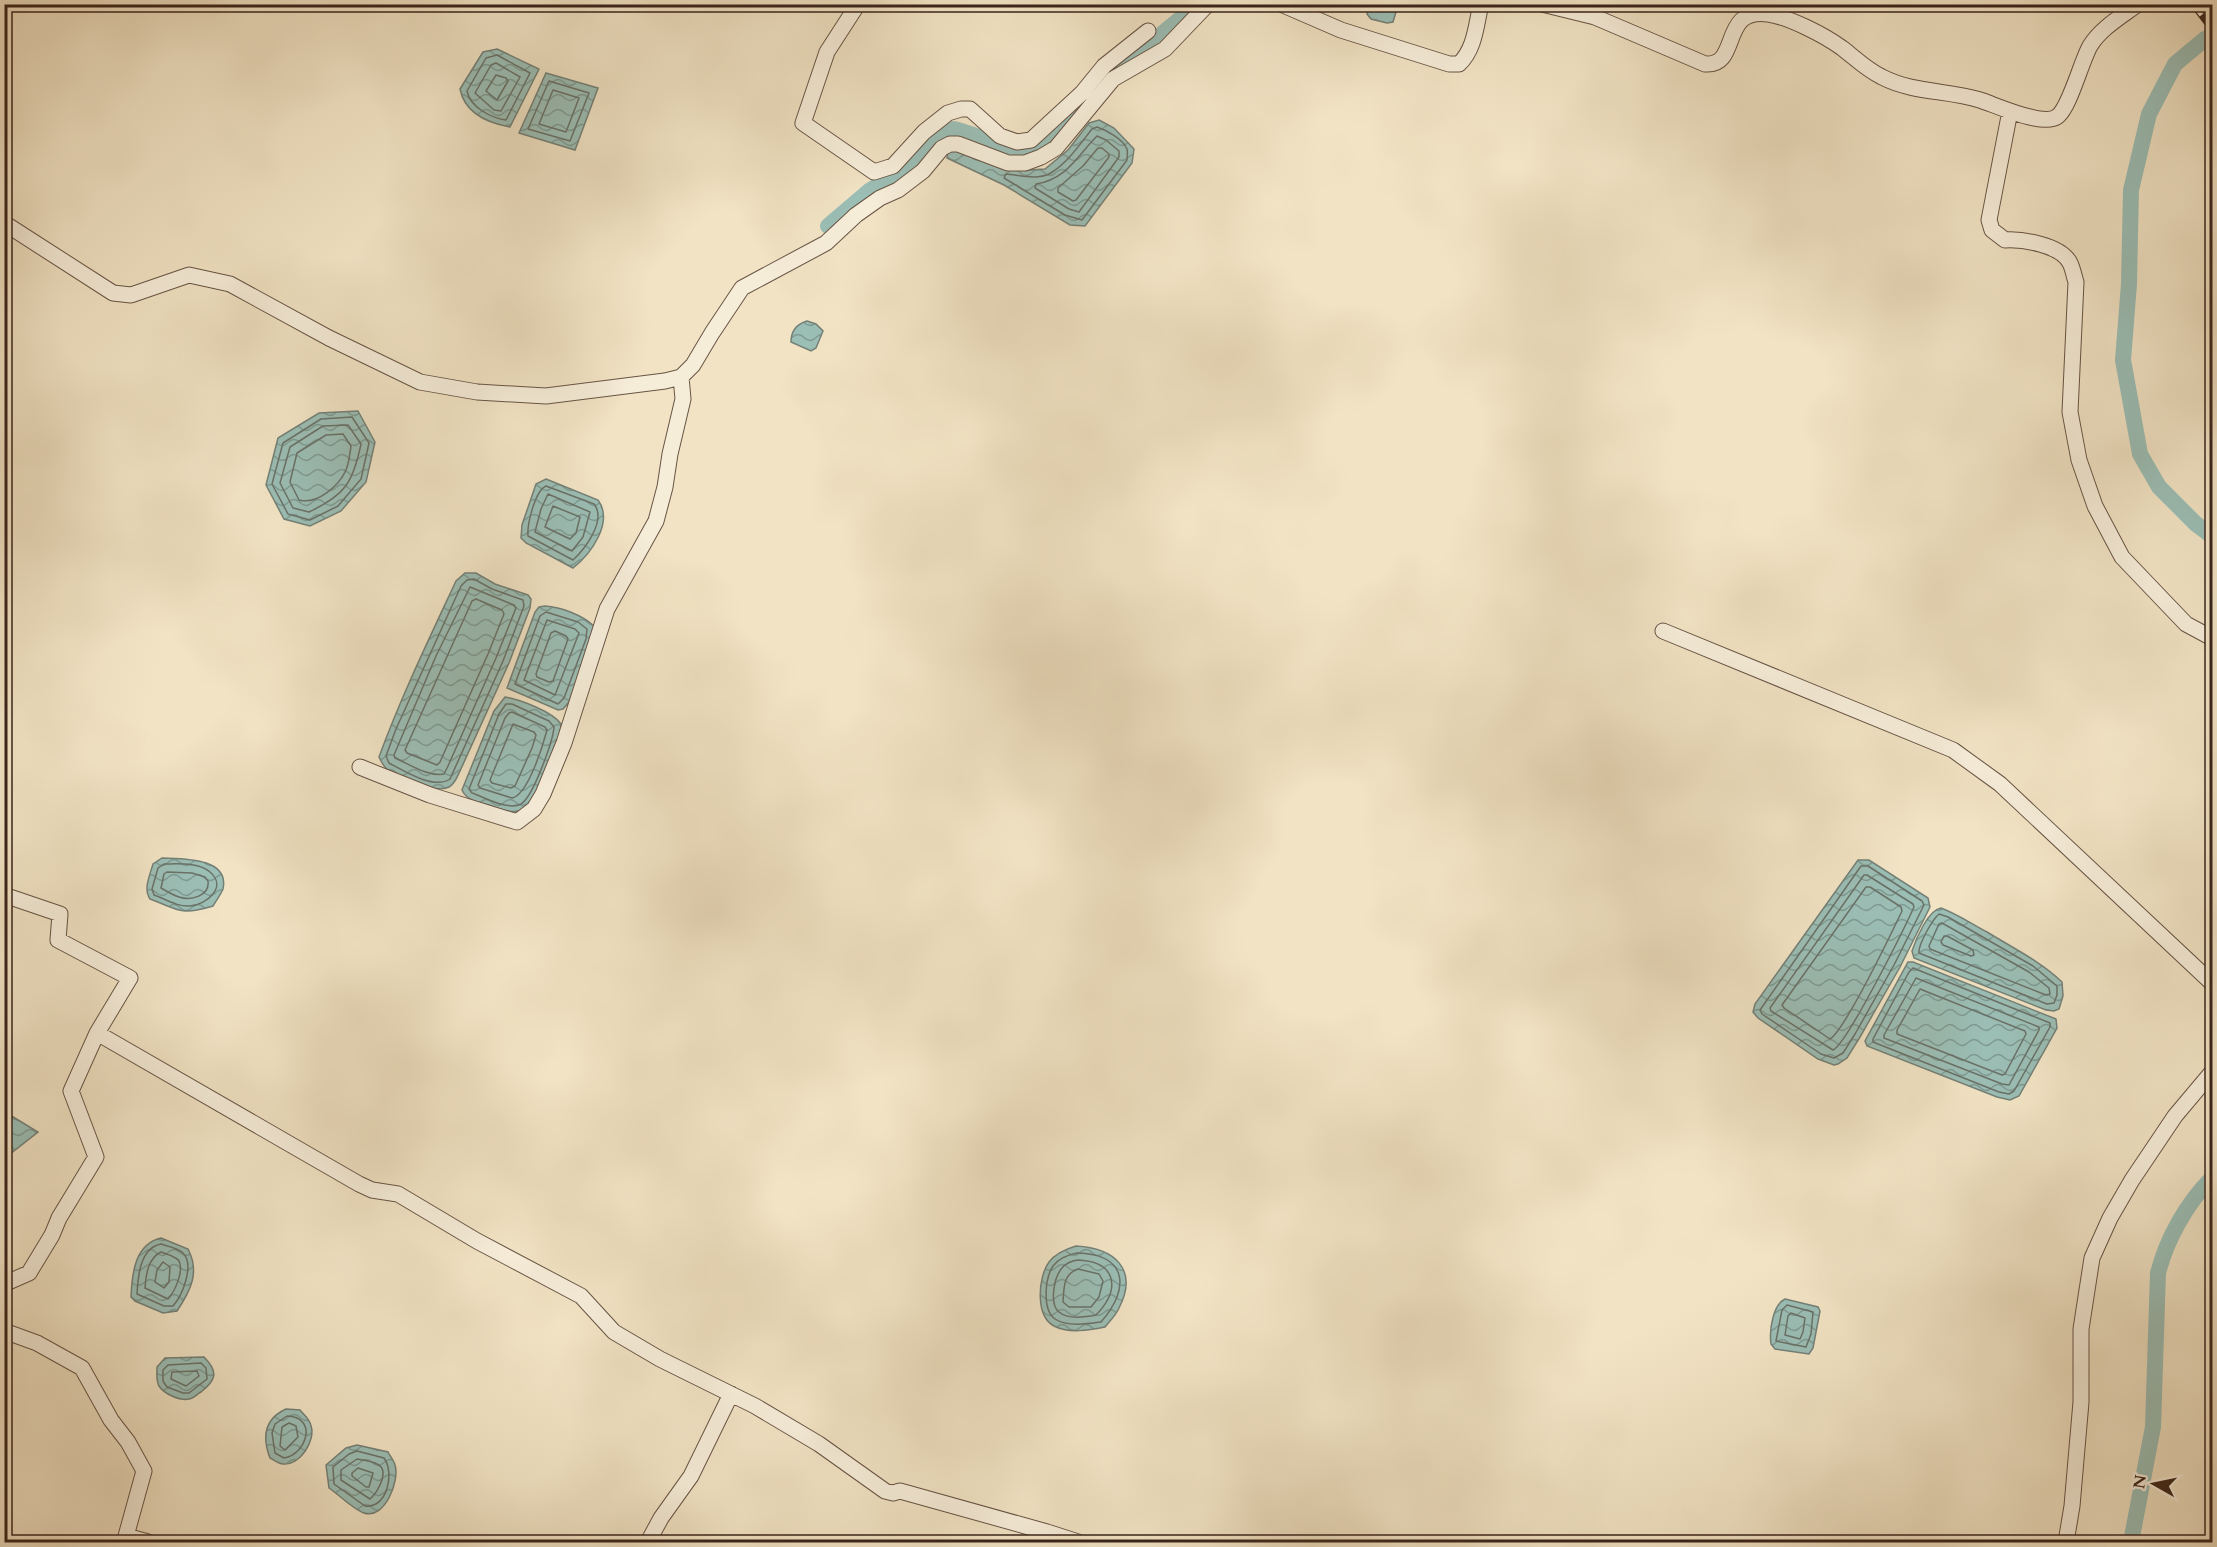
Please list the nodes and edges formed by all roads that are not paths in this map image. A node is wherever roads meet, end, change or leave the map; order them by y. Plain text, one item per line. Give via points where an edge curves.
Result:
1 (858, 4) edge
2 (1281, 4) edge
3 (1481, 4) edge
4 (1542, 4) edge
5 (2138, 4) edge
6 (1200, 7) edge
7 (1148, 31) dead end
8 (2010, 111) junction
9 (4, 223) edge
10 (681, 377) junction
11 (1663, 631) dead end
12 (2212, 638) edge
13 (360, 767) dead end
14 (4, 895) edge
15 (2212, 983) edge
16 (97, 1033) junction
17 (2212, 1072) edge
18 (4, 1284) edge
19 (4, 1331) edge
20 (731, 1394) junction
21 (148, 1542) edge
22 (648, 1542) edge
23 (1078, 1542) edge
24 (2066, 1542) edge

1 - 7 street via 827,52 803,123 874,172 893,166 924,132 948,113 962,109 970,110 1000,136 1017,142 1031,140 1082,93 1104,66
2 - 3 street via 1341,30 1449,64 1459,64 1472,47
4 - 8 street via 1595,16 1713,65 1720,61 1747,14 1780,17 1831,40 1880,76 1900,85 1979,100
5 - 8 street via 2091,44 2058,116 2049,120
6 - 10 street via 1165,49 1113,79 1056,148 1025,163 1008,163 950,144 923,171 856,214 825,243 742,288 693,365
8 - 12 street via 1989,220 1992,230 2005,240 2022,239 2037,244 2059,252 2070,262 2076,282 2070,412 2079,460 2095,506 2122,557 2186,624
9 - 10 street via 113,293 131,295 189,275 230,284 420,382 477,392 546,396
10 - 13 street via 683,399 656,521 607,609 564,743 534,809 517,822 430,795
11 - 15 street via 1953,750 2000,783
14 - 16 street via 60,914 58,940 130,978
16 - 18 street via 71,1091 96,1158 29,1273
16 - 20 street via 359,1184 398,1194 581,1296 614,1332
17 - 24 street via 2175,1116 2132,1180 2092,1258 2081,1329 2081,1402
19 - 21 street via 37,1343 82,1368 144,1471 126,1536
20 - 22 street via 690,1476
20 - 23 street via 819,1444 885,1491 900,1491

